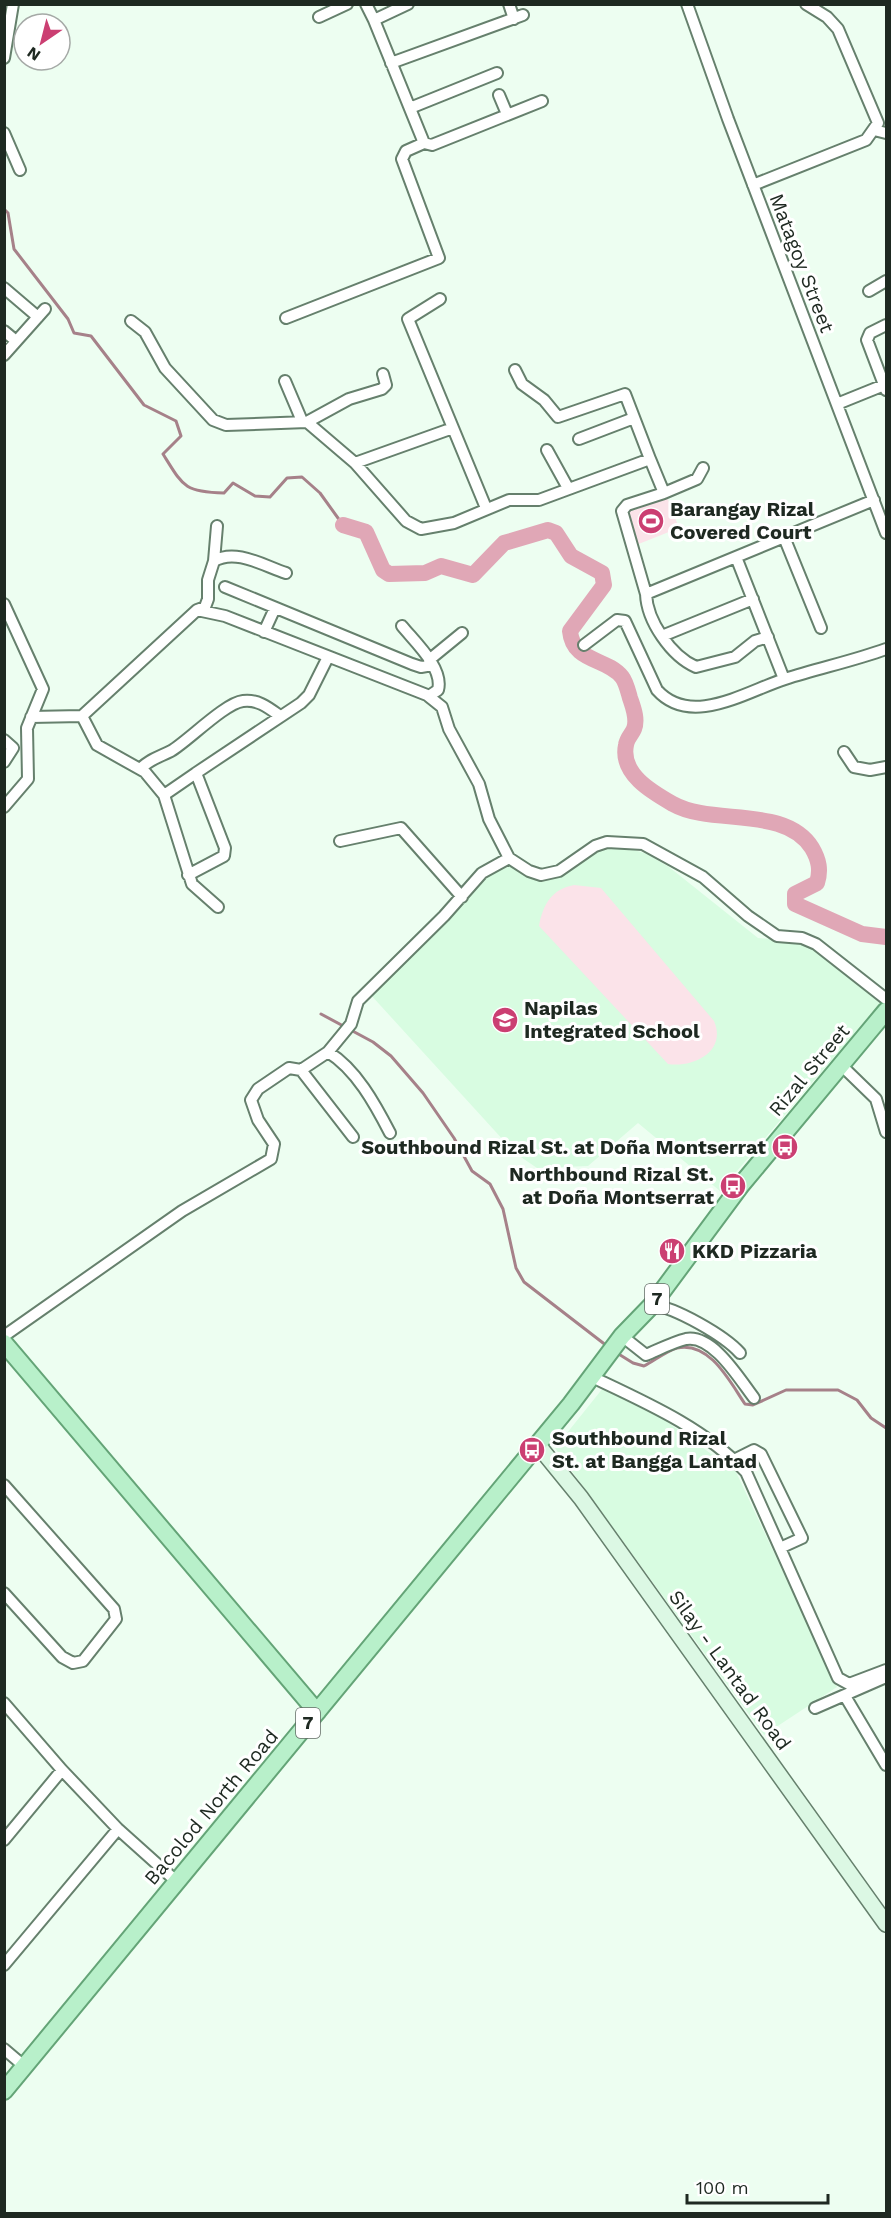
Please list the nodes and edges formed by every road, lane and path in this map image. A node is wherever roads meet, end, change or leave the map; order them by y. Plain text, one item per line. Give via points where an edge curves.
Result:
1 (13, 4) edge
2 (347, 4) edge
3 (366, 4) edge
4 (408, 4) edge
5 (509, 4) edge
6 (687, 4) edge
7 (806, 4) edge
8 (319, 17) dead end
9 (374, 20) junction
10 (4, 58) edge
11 (391, 63) junction
12 (497, 73) dead end
13 (499, 95) dead end
14 (542, 100) dead end
15 (410, 108) junction
16 (507, 114) junction
17 (874, 130) junction
18 (4, 133) edge
19 (886, 133) edge
20 (424, 143) junction
21 (20, 170) dead end
22 (753, 185) junction
23 (886, 281) edge
24 (4, 288) edge
25 (869, 291) dead end
26 (440, 299) dead end
27 (286, 318) dead end
28 (131, 321) dead end
29 (886, 325) edge
30 (4, 331) edge
31 (16, 341) junction
32 (4, 355) edge
33 (515, 370) dead end
34 (383, 374) dead end
35 (285, 381) dead end
36 (885, 387) edge
37 (837, 404) junction
38 (634, 418) junction
39 (304, 422) junction
40 (453, 428) junction
41 (579, 439) dead end
42 (547, 450) dead end
43 (650, 459) junction
44 (355, 463) junction
45 (703, 468) dead end
46 (568, 488) junction
47 (664, 493) junction
48 (874, 500) junction
49 (486, 508) junction
50 (217, 526) dead end
51 (886, 533) edge
52 (784, 537) junction
53 (736, 557) junction
54 (214, 561) junction
55 (286, 573) dead end
56 (225, 587) dead end
57 (646, 594) junction
58 (753, 599) junction
59 (4, 604) edge
60 (275, 608) junction
61 (198, 610) junction
62 (402, 626) dead end
63 (821, 628) dead end
64 (264, 632) junction
65 (462, 633) dead end
66 (662, 636) junction
67 (768, 637) junction
68 (584, 645) dead end
69 (886, 649) edge
70 (328, 657) junction
71 (430, 663) junction
72 (784, 679) junction
73 (429, 696) junction
74 (82, 716) junction
75 (280, 716) junction
76 (31, 717) junction
77 (4, 740) edge
78 (844, 752) dead end
79 (4, 762) edge
80 (886, 767) edge
81 (140, 769) junction
82 (196, 773) junction
83 (164, 795) junction
84 (4, 807) edge
85 (340, 841) dead end
86 (509, 858) junction
87 (188, 875) junction
88 (462, 897) junction
89 (218, 907) dead end
90 (886, 999) edge
91 (886, 1011) edge
92 (328, 1053) junction
93 (841, 1065) junction
94 (301, 1070) junction
95 (886, 1132) edge
96 (390, 1133) dead end
97 (353, 1137) dead end
98 (652, 1305) junction
99 (4, 1336) edge
100 (4, 1343) edge
101 (616, 1344) junction
102 (740, 1353) dead end
103 (592, 1377) junction
104 (754, 1398) dead end
105 (537, 1444) junction
106 (734, 1460) junction
107 (4, 1485) edge
108 (780, 1548) junction
109 (4, 1593) edge
110 (886, 1670) edge
111 (886, 1677) edge
112 (845, 1696) junction
113 (4, 1703) edge
114 (815, 1708) dead end
115 (317, 1712) junction
116 (886, 1765) edge
117 (62, 1770) junction
118 (117, 1829) junction
119 (4, 1840) edge
120 (176, 1881) junction
121 (886, 1924) edge
122 (4, 1965) edge
123 (4, 2049) edge
124 (24, 2066) junction
125 (4, 2091) edge

1 - 10 street
2 - 8 street
3 - 9 street
4 - 9 street
5 - 11 street via 518,17
6 - 22 street, Matagoy Street
7 - 17 street via 838,28 877,118
9 - 11 street
11 - 15 street
12 - 15 street
13 - 16 street
14 - 16 street
15 - 20 street
16 - 20 street via 432,145
17 - 19 street
17 - 22 street via 866,140
18 - 21 street
20 - 27 street via 406,151 402,159 439,258
22 - 37 street, Matagoy Street
23 - 25 street
24 - 31 street via 42,313
26 - 40 street via 408,319
28 - 39 street via 145,332 165,368 213,420 226,425
29 - 36 street via 870,333 867,340
30 - 31 street
31 - 32 street
33 - 38 street via 522,384 544,399 558,417 622,393
34 - 39 street via 386,384 382,389 349,399
35 - 39 street
36 - 37 street
37 - 48 street, Matagoy Street
38 - 41 street
38 - 43 street
39 - 44 street
40 - 44 street
40 - 49 street
42 - 46 street
43 - 46 street
43 - 47 street
44 - 49 street via 406,521 421,529 454,523
45 - 47 street via 697,479
46 - 49 street via 534,501 514,499
47 - 57 street via 627,505 622,511
48 - 51 street, Matagoy Street
48 - 52 street
50 - 54 street
52 - 53 street
52 - 63 street
53 - 57 street
53 - 58 street
54 - 55 street via 232,554
54 - 61 street via 208,599 205,607
56 - 60 street
57 - 66 street via 650,617
58 - 66 street
58 - 67 street
59 - 76 street via 43,686
60 - 64 street
60 - 71 street via 422,668
61 - 64 street
61 - 74 street
62 - 71 street
64 - 70 street
65 - 71 street
66 - 67 street via 696,667 735,657 755,641
67 - 72 street
68 - 72 street via 622,619 657,690 682,705 732,700
69 - 72 street
70 - 73 street
70 - 75 street via 309,695
71 - 73 street via 440,683
73 - 86 street via 442,707
74 - 76 street
74 - 81 street via 97,745
75 - 81 street via 255,701 239,701
75 - 82 street
76 - 84 street via 26,741 28,779
77 - 79 street via 13,748
78 - 80 street via 850,763 860,769
81 - 83 street
82 - 83 street
82 - 87 street via 225,854
83 - 87 street
85 - 88 street via 401,828
86 - 88 street via 482,873
86 - 90 street via 541,875 559,872 607,842 644,844 703,877 777,936 802,938 816,944
87 - 89 street via 197,892
88 - 92 street via 358,1001 351,1023
91 - 93 main road, Rizal Street / 7
92 - 94 street
92 - 96 street via 342,1061
93 - 95 street via 876,1099
93 - 98 main road, Rizal Street / 7 via 741,1185
94 - 97 street
94 - 99 street via 289,1068 258,1089 251,1100 258,1120 274,1144 271,1159 182,1211
98 - 101 main road, Rizal Street / 7
98 - 102 street via 664,1306 710,1330
100 - 115 main road
101 - 103 main road, Bacolod North Road / 7
101 - 104 street via 646,1355 686,1339 701,1341 720,1355
103 - 105 main road, Bacolod North Road / 7
103 - 106 street via 662,1411 725,1450
105 - 115 main road, Bacolod North Road / 7
105 - 121 street, Silay - Lantad Road via 581,1498
106 - 108 street via 746,1472
106 - 108 street via 754,1450 761,1454 802,1538
107 - 109 street via 114,1609 116,1619 83,1661 73,1663 62,1657
108 - 110 street via 838,1678 849,1684
111 - 112 street
112 - 114 street
112 - 116 street
113 - 117 street
115 - 120 main road, Bacolod North Road / 7
117 - 118 street
117 - 119 street
118 - 120 street
118 - 122 street
120 - 124 main road, Bacolod North Road / 7
123 - 124 street
124 - 125 main road, Bacolod North Road / 7

